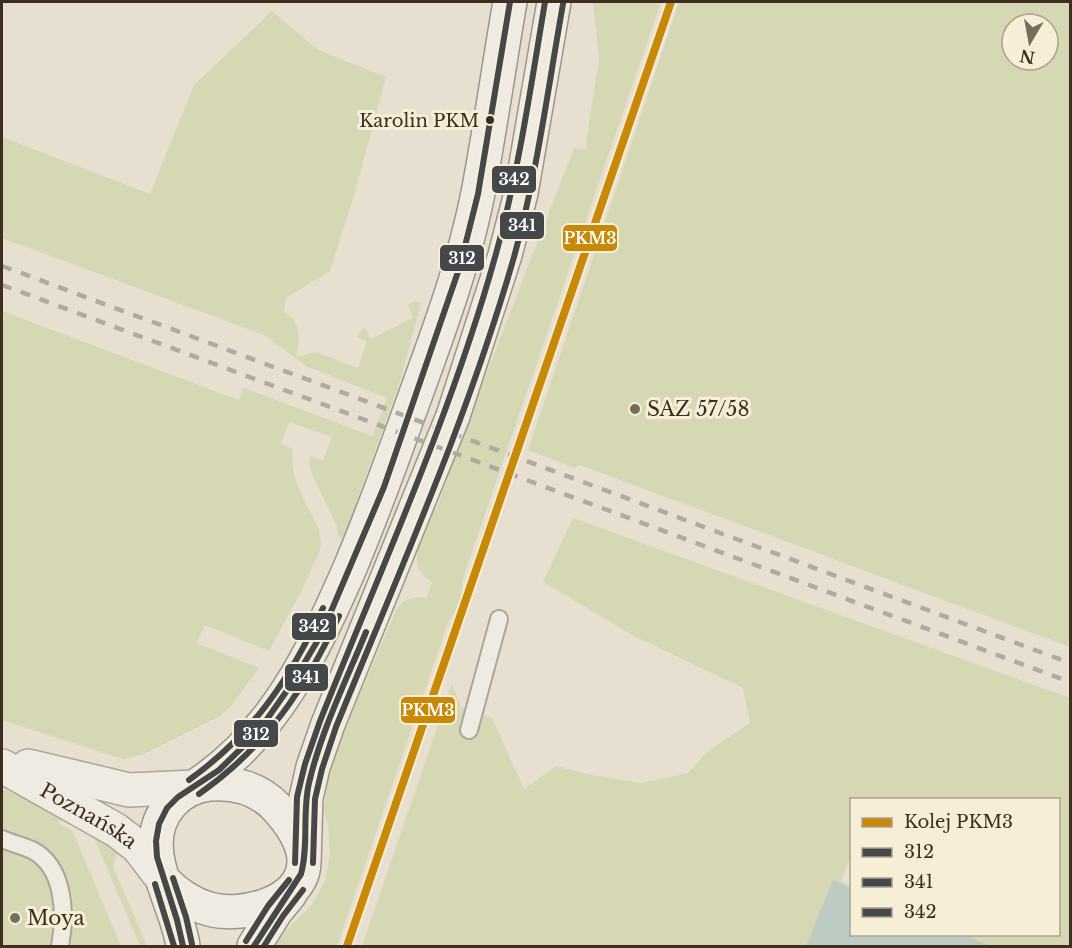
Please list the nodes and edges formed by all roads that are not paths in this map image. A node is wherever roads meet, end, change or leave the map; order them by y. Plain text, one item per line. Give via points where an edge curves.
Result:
1 (510, 2) edge
2 (554, 2) edge
3 (499, 619) dead end
4 (469, 730) dead end
5 (2, 760) edge
6 (2, 766) edge
7 (194, 787) junction
8 (2, 839) edge
9 (300, 874) junction
10 (164, 881) junction
11 (60, 946) edge
12 (183, 946) edge
13 (254, 946) edge

1 - 7 main road via 478,194 460,266 384,487 321,635 293,682 250,740 219,770
2 - 9 main road via 523,182 505,255 453,416 313,767 304,812
3 - 4 lane
5 - 7 main road, Poznańska via 121,789
6 - 10 main road, Poznańska via 116,830 138,848
7 - 9 main road via 223,784 264,796 285,817 298,838
7 - 10 main road via 172,802 159,824 156,850
8 - 11 lane via 33,851 53,871 63,902
9 - 10 main road via 288,893 271,904 222,912 189,901
9 - 13 main road
10 - 12 main road

